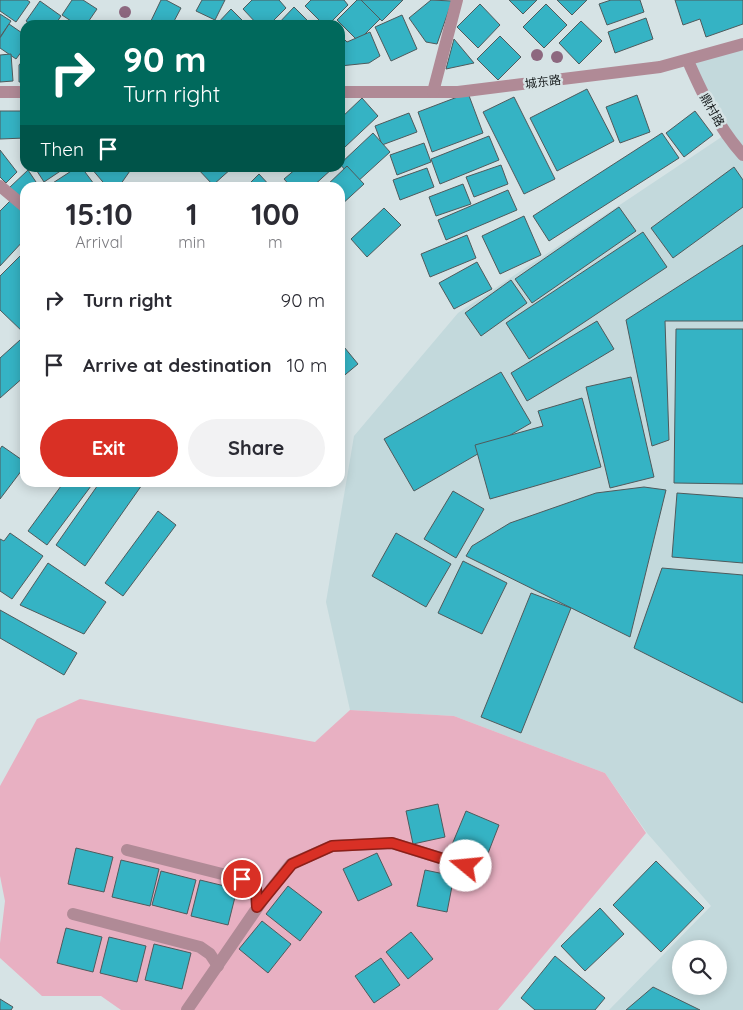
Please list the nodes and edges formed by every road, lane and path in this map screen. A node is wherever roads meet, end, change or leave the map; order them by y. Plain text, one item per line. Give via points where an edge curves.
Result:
1 (457, 0) edge
2 (743, 44) edge
3 (688, 60) junction
4 (0, 92) edge
5 (20, 92) edge
6 (345, 92) edge
7 (433, 92) junction
8 (743, 155) edge
9 (0, 186) edge
10 (20, 203) edge
11 (127, 850) dead end
12 (466, 866) dead end
13 (257, 907) junction
14 (73, 914) dead end
15 (218, 966) junction
16 (188, 1010) edge

1 - 7 street
2 - 3 street, 城东路
3 - 7 street, 城东路 via 660,67 458,92
3 - 8 street, 鼎村路 via 708,105
4 - 5 street
6 - 7 street, 城东路
9 - 10 street
11 - 13 street via 242,879 256,888
12 - 13 street via 392,843 332,846 292,864
13 - 15 street
14 - 15 street via 200,947
15 - 16 street

